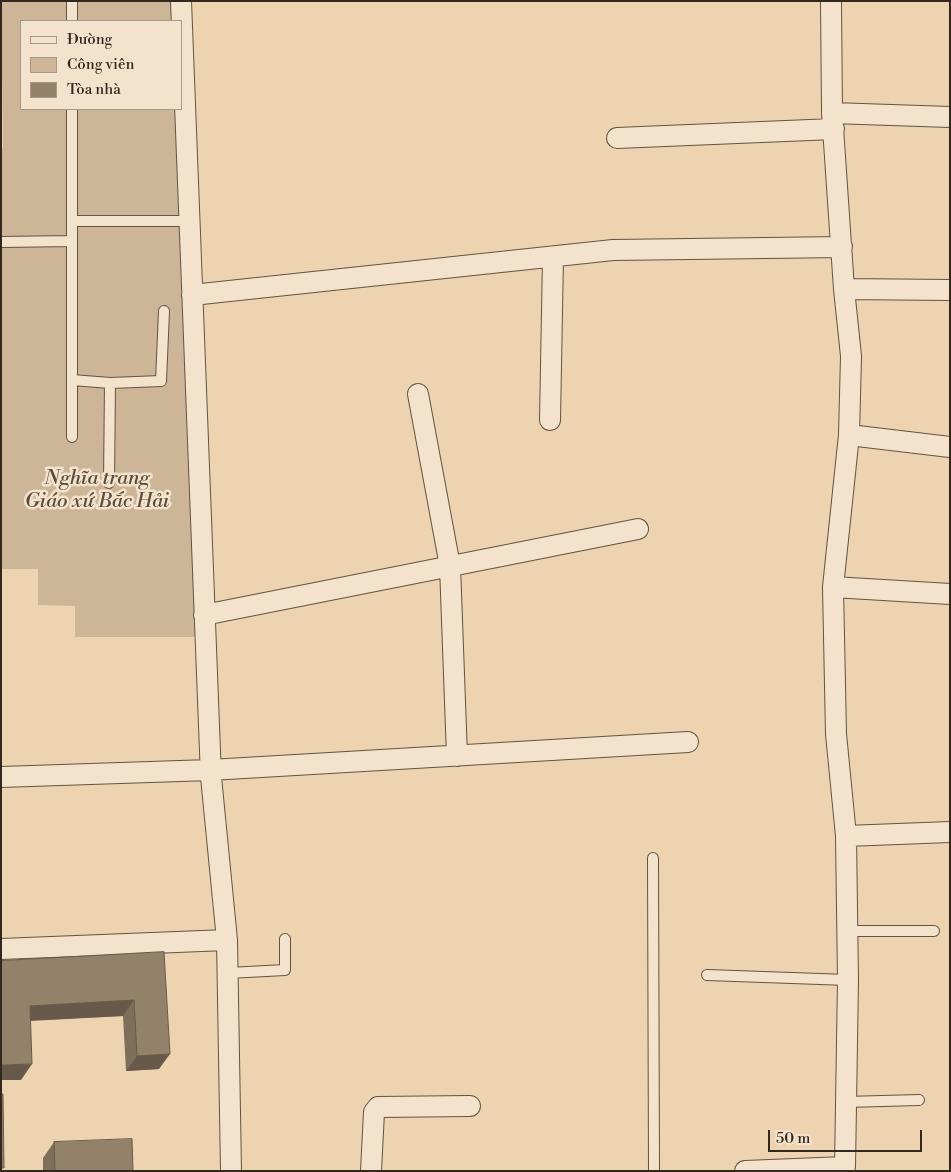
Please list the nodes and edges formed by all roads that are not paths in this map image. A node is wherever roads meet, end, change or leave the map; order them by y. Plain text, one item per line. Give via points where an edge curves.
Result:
1 (72, 1) edge
2 (181, 1) edge
3 (831, 1) edge
4 (72, 20) edge
5 (182, 20) edge
6 (182, 28) edge
7 (72, 110) edge
8 (950, 117) edge
9 (833, 121) junction
10 (617, 138) dead end
11 (72, 221) junction
12 (189, 221) junction
13 (72, 241) junction
14 (1, 242) edge
15 (842, 247) junction
16 (553, 257) junction
17 (844, 289) junction
18 (950, 290) edge
19 (192, 295) junction
20 (164, 311) dead end
21 (72, 380) junction
22 (110, 383) junction
23 (418, 394) dead end
24 (550, 420) dead end
25 (848, 435) junction
26 (72, 437) dead end
27 (950, 447) edge
28 (109, 483) dead end
29 (638, 529) dead end
30 (450, 566) junction
31 (833, 587) junction
32 (950, 594) edge
33 (204, 615) junction
34 (688, 742) dead end
35 (457, 756) junction
36 (210, 770) junction
37 (1, 777) edge
38 (950, 832) edge
39 (846, 836) junction
40 (653, 858) dead end
41 (847, 931) junction
42 (934, 931) dead end
43 (285, 939) dead end
44 (227, 940) junction
45 (1, 949) edge
46 (228, 973) junction
47 (707, 975) dead end
48 (848, 980) junction
49 (919, 1100) dead end
50 (846, 1102) junction
51 (470, 1106) dead end
52 (845, 1169) edge
53 (231, 1171) edge
54 (371, 1171) edge
55 (654, 1171) edge
56 (745, 1171) edge

1 - 4 lane
2 - 5 street
3 - 9 street
6 - 12 street
7 - 11 lane
8 - 9 street
9 - 10 street
9 - 15 street
11 - 12 lane
11 - 13 lane
12 - 19 street
13 - 14 lane
13 - 21 lane
15 - 16 street via 613,250
15 - 17 street
16 - 19 street
16 - 24 street
17 - 18 street
17 - 25 street via 851,356
19 - 33 street
20 - 22 lane via 161,382
21 - 22 lane
21 - 26 lane
22 - 28 lane
23 - 30 street
25 - 27 street
25 - 31 street
29 - 30 street
30 - 33 street
30 - 35 street
31 - 32 street
31 - 39 street via 836,734
33 - 36 street
34 - 35 street
35 - 36 street
36 - 37 street
36 - 44 street
38 - 39 street
39 - 41 street
40 - 55 lane
41 - 42 lane
41 - 48 street
43 - 46 lane via 285,970
44 - 45 street
44 - 46 street
46 - 53 street
47 - 48 lane
48 - 50 street
49 - 50 lane
50 - 52 street
51 - 54 street via 378,1106 374,1112
52 - 56 street

